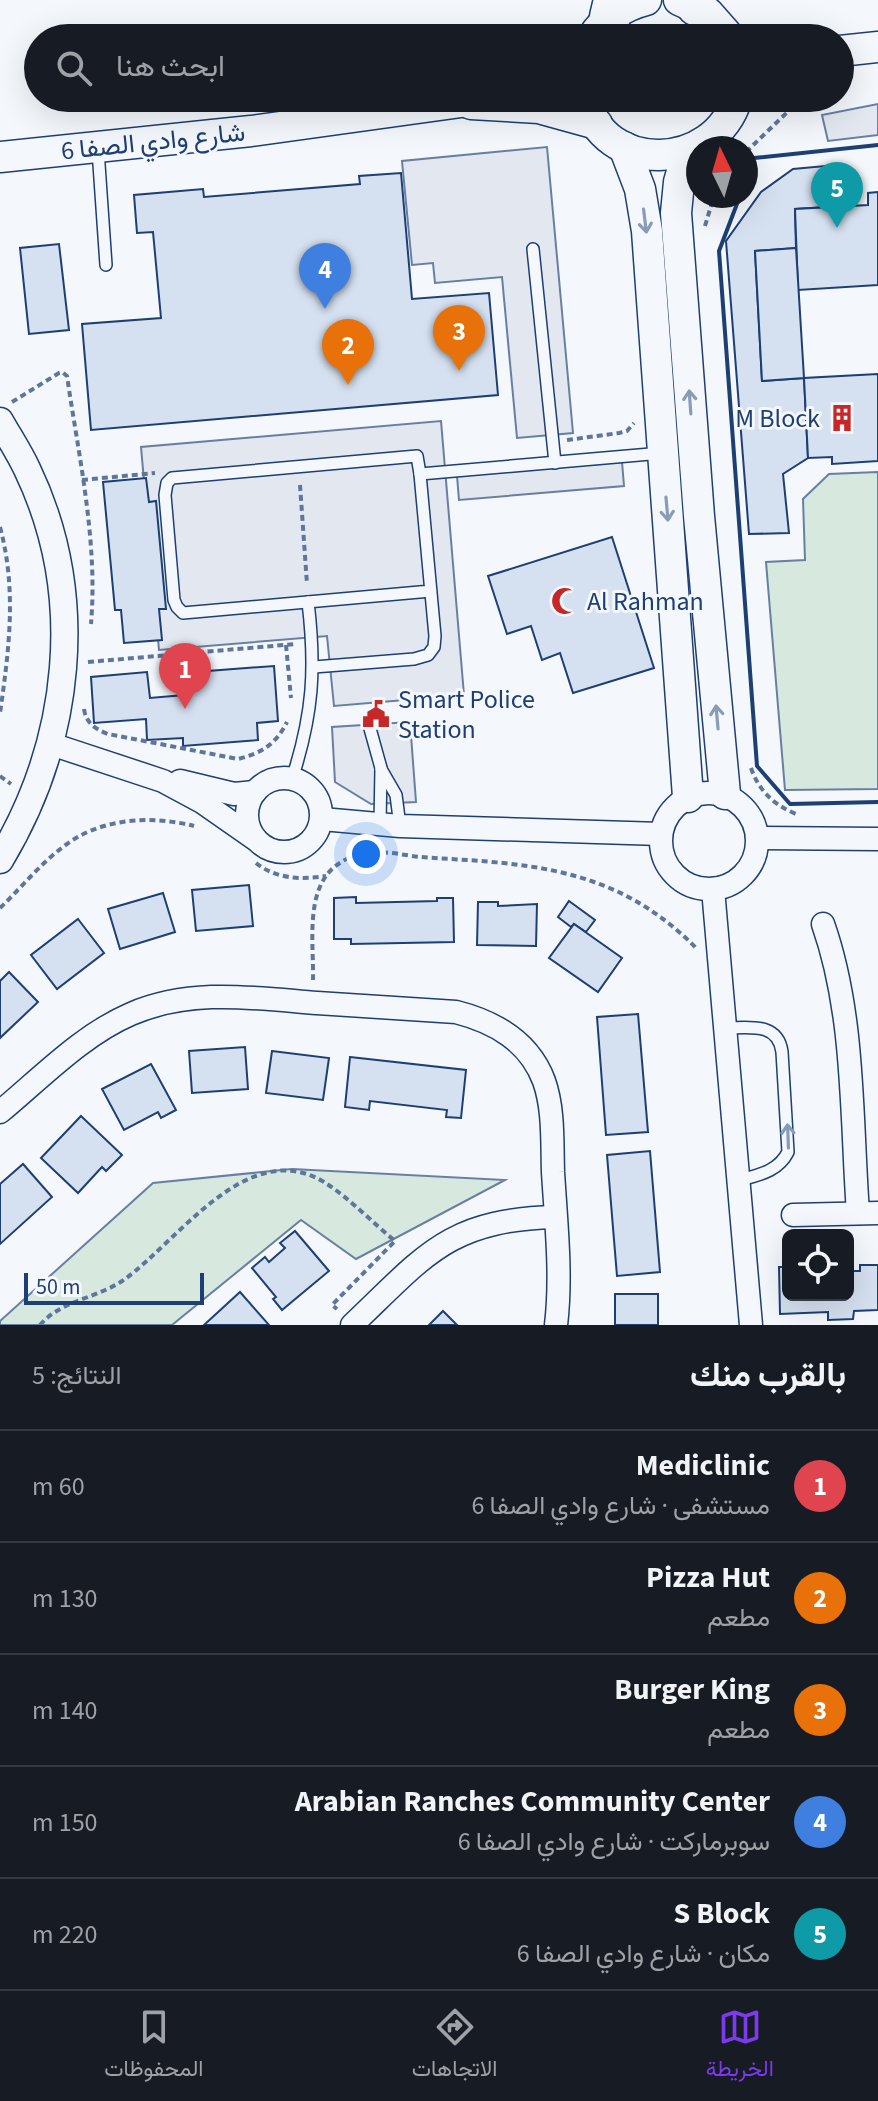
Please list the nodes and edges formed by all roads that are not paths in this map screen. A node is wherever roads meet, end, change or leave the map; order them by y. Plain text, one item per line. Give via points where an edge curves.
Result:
1 (646, 0) edge
2 (605, 18) edge
3 (878, 47) edge
4 (854, 50) edge
5 (396, 112) edge
6 (554, 112) edge
7 (586, 112) edge
8 (592, 112) edge
9 (732, 112) edge
10 (714, 136) edge
11 (97, 146) junction
12 (624, 147) junction
13 (686, 151) edge
14 (0, 157) edge
15 (686, 158) edge
16 (533, 249) dead end
17 (106, 265) dead end
18 (0, 421) edge
19 (662, 453) junction
20 (555, 463) junction
21 (420, 474) junction
22 (431, 591) junction
23 (308, 602) junction
24 (314, 667) junction
25 (369, 725) dead end
26 (51, 744) junction
27 (381, 768) junction
28 (292, 779) junction
29 (163, 781) junction
30 (255, 792) junction
31 (725, 794) junction
32 (688, 797) junction
33 (322, 819) junction
34 (390, 825) junction
35 (661, 834) junction
36 (758, 838) junction
37 (878, 839) edge
38 (253, 850) junction
39 (0, 860) edge
40 (713, 889) junction
41 (823, 924) dead end
42 (724, 1028) junction
43 (0, 1112) edge
44 (737, 1181) junction
45 (868, 1213) edge
46 (793, 1215) dead end
47 (555, 1217) junction
48 (353, 1324) edge
49 (556, 1325) edge
50 (751, 1325) edge

1 - 2 main road
3 - 4 main road
5 - 11 main road, شارع وادي الصفا 6
6 - 7 main road, شارع وادي الصفا 6
8 - 12 main road
9 - 10 main road
11 - 14 main road, شارع وادي الصفا 6
11 - 17 lane
12 - 13 main road via 656,156
12 -> 19 main road via 645,217
31 -> 15 main road via 676,213
16 - 20 lane
18 - 26 street via 27,470 58,570 64,657
19 - 20 lane
19 -> 32 main road
20 - 21 lane
21 - 22 lane
21 - 23 lane via 414,455 172,478 167,483 177,607 183,613
22 - 23 lane
22 - 24 lane via 435,636 428,655
23 - 24 lane
24 - 28 lane via 312,704
25 - 27 lane
26 - 29 street
26 - 39 street via 33,796
27 - 34 lane
27 - 34 lane via 396,795
28 - 30 street via 272,780
28 - 33 street via 311,789
29 - 30 street via 234,794
29 - 38 street via 212,808
30 - 38 street via 247,811
31 - 32 street
31 - 36 street via 748,811
32 - 35 street via 665,819
33 - 34 street
33 - 38 street via 314,839 296,851
34 - 35 street
35 - 40 street via 661,851 680,880
36 - 37 street
36 - 40 street via 751,866 741,878
40 - 42 street
41 - 45 street via 844,1008
42 - 44 street
44 -> 42 lane via 773,1170 788,1152 782,1052 775,1033 766,1029
43 - 47 street via 97,1032 132,1013 170,1002 249,997 456,1012 485,1020 510,1035 543,1080 550,1111
44 - 50 street
45 - 46 street
47 - 48 street via 519,1218 464,1232 416,1263
47 - 49 street

